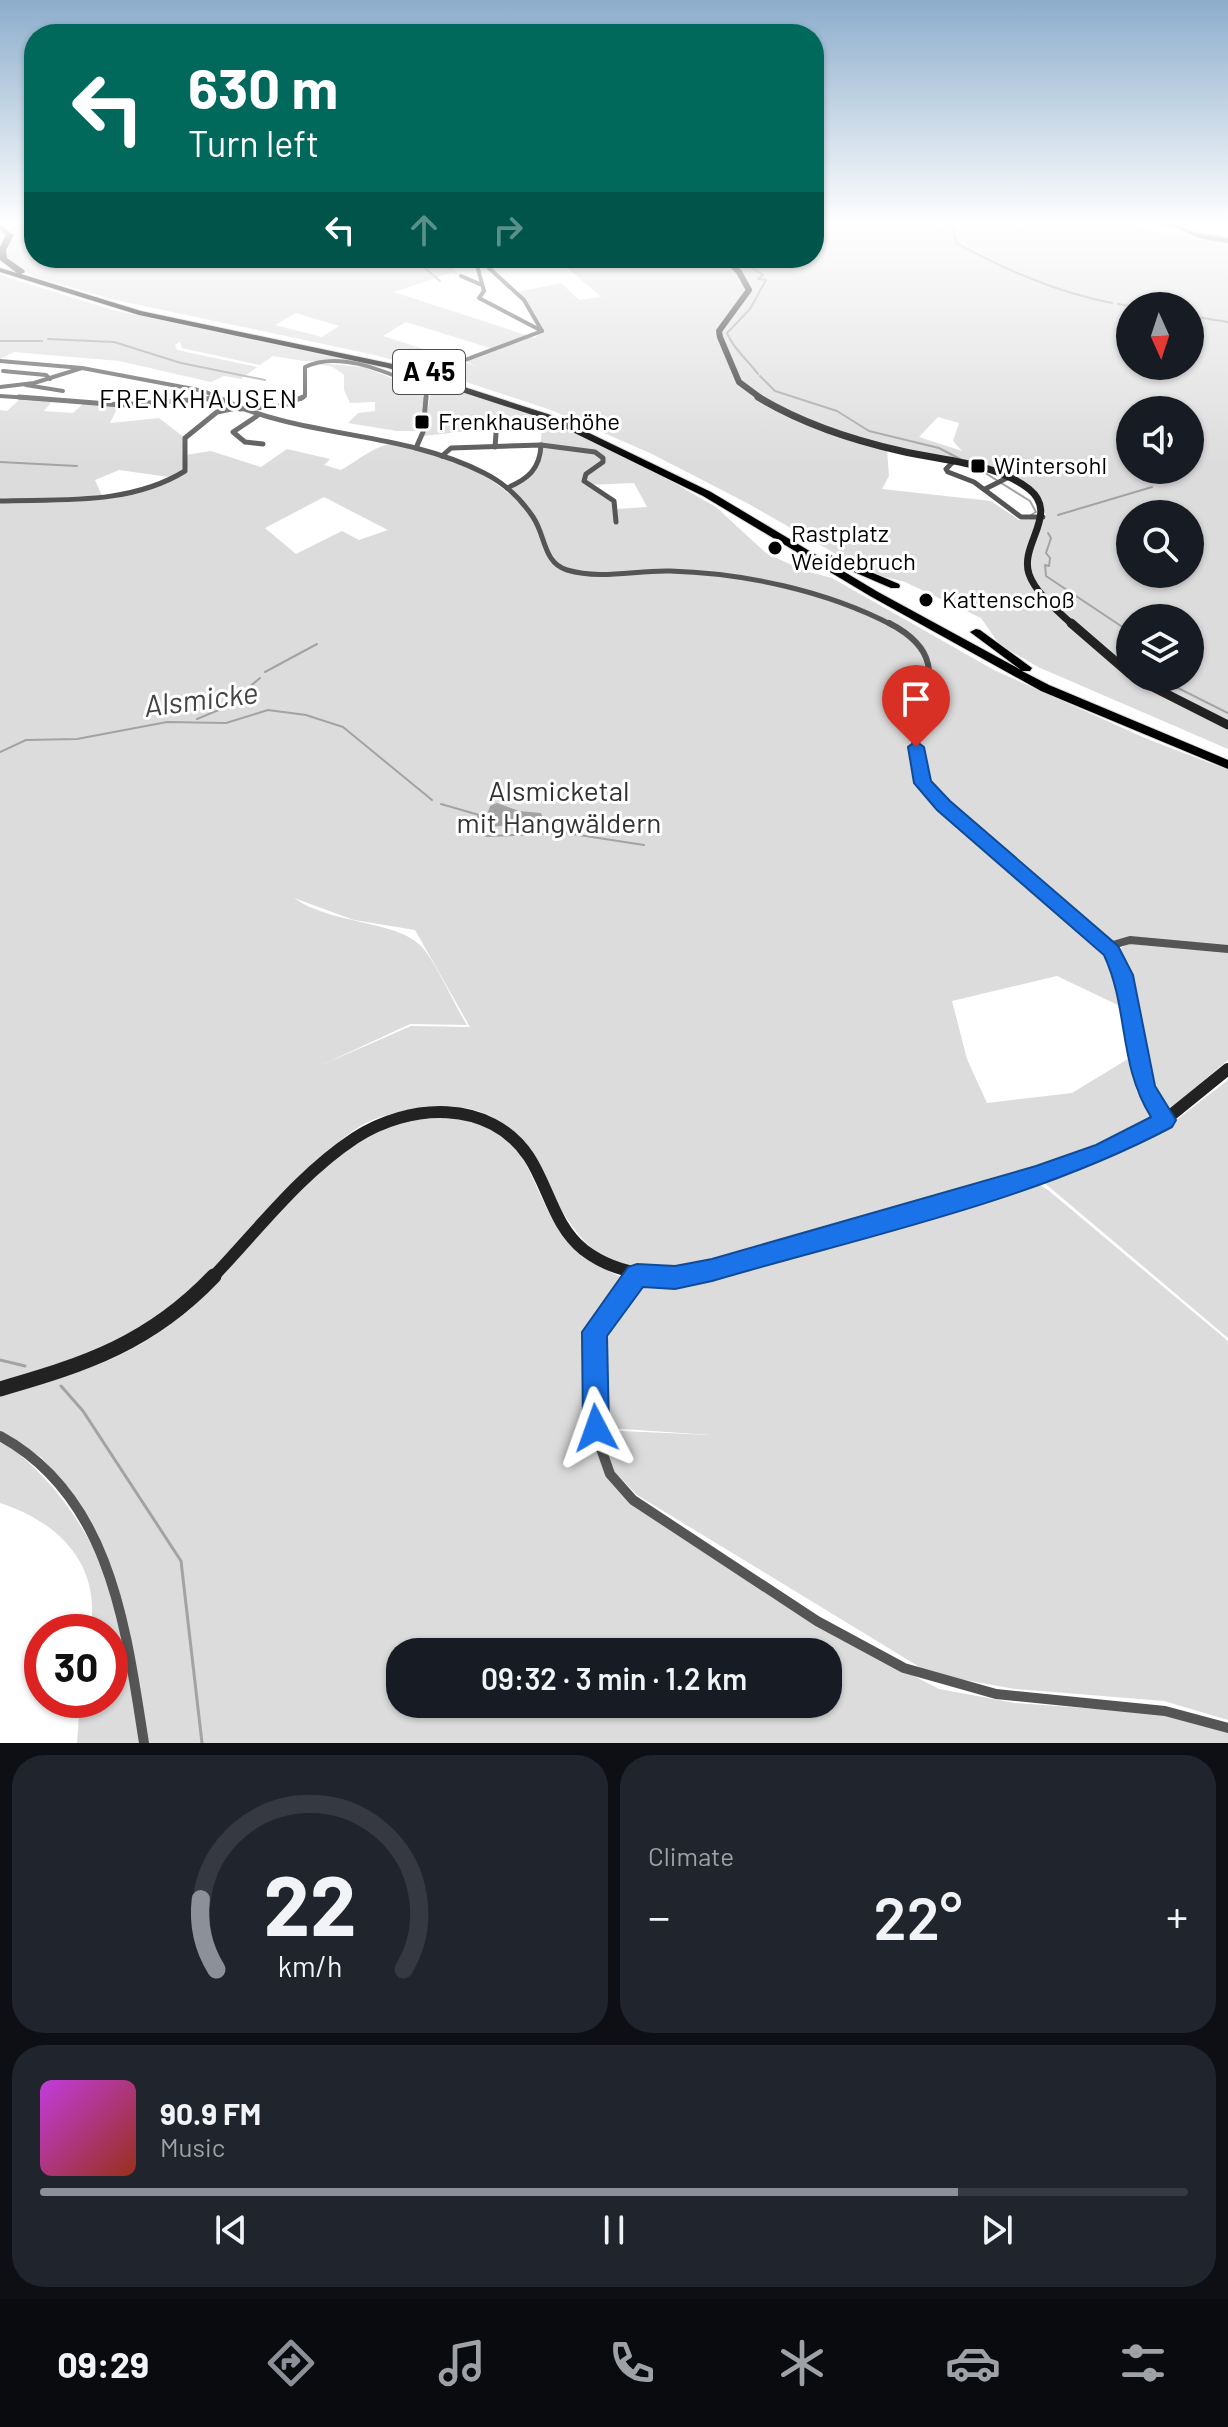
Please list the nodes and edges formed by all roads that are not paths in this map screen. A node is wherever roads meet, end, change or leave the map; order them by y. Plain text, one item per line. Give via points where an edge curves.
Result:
1 (106, 302) edge
2 (118, 302) edge
3 (487, 302) edge
4 (525, 302) edge
5 (741, 302) edge
6 (542, 331) junction
7 (0, 361) edge
8 (82, 368) junction
9 (3, 371) dead end
10 (50, 379) junction
11 (25, 384) junction
12 (0, 387) edge
13 (427, 389) junction
14 (63, 391) dead end
15 (0, 396) edge
16 (220, 397) junction
17 (238, 409) junction
18 (257, 416) junction
19 (497, 420) dead end
20 (263, 444) dead end
21 (541, 445) junction
22 (495, 447) junction
23 (416, 448) junction
24 (442, 456) junction
25 (953, 462) junction
26 (1003, 480) junction
27 (507, 488) junction
28 (985, 489) junction
29 (707, 494) junction
30 (0, 501) edge
31 (1043, 515) junction
32 (616, 522) dead end
33 (742, 524) dead end
34 (828, 557) junction
35 (817, 568) dead end
36 (895, 586) dead end
37 (874, 594) junction
38 (976, 632) dead end
39 (1116, 661) edge
40 (1026, 668) junction
41 (1163, 692) edge
42 (1228, 725) edge
43 (1218, 756) edge
44 (1228, 765) edge
45 (1106, 947) junction
46 (1228, 949) edge
47 (1228, 1069) edge
48 (1165, 1120) junction
49 (637, 1275) junction
50 (0, 1389) edge
51 (0, 1436) edge
52 (1228, 1728) edge
53 (144, 1743) edge

1 - 29 highway, A 45 via 456,385 551,418
2 - 34 highway, A 45 via 397,363 504,396 657,461
3 - 6 street
4 - 6 street
5 - 25 street via 720,335 737,379 748,391 868,442
6 - 13 street, bridge via 459,359 441,369
7 - 8 street
8 - 10 street
8 - 16 street
9 - 10 street
10 - 11 street
11 - 12 street
11 - 14 street
13 - 17 street via 365,366 315,362 305,367 305,396 300,401 278,408
13 - 23 street
15 - 16 street via 121,405
16 - 17 street
17 - 18 street
17 - 30 street via 217,412 185,438 185,471 165,483 104,495
18 - 20 street via 233,432 245,442
18 - 23 street
19 - 22 street
21 - 22 street
21 - 27 street via 536,470
21 - 32 street via 595,452 603,458 584,481 614,501
22 - 24 street via 451,448
23 - 24 street
24 - 27 street
25 - 26 street
25 - 28 street via 948,472
26 - 28 street
26 - 31 street via 1031,490
27 - 45 street via 539,525 545,555 561,569 715,576 857,607 905,630 925,653 931,670 916,747 923,783
28 - 31 street via 1021,517
29 - 33 highway
29 - 37 highway, A 45
31 - 39 street via 1027,561 1031,580
34 - 36 highway
34 - 40 highway, A 45
35 - 37 highway
37 - 43 highway, A 45 via 1045,688
38 - 40 highway
40 - 43 highway, A 45
41 - 42 street
43 - 44 highway, A 45
45 - 46 street via 1130,940
45 - 48 street via 1123,975 1144,1088
47 - 48 street
48 - 49 street via 1103,1152 1036,1176 712,1270 675,1278
49 - 50 street via 595,1257 568,1233 536,1169 508,1134 461,1113 412,1113 379,1123 330,1157 202,1289 149,1333 99,1359
49 - 52 street via 599,1322 592,1346 598,1440 610,1474 633,1500 817,1621 904,1668 996,1694 1165,1711
51 - 53 street via 49,1472 96,1544 117,1595

